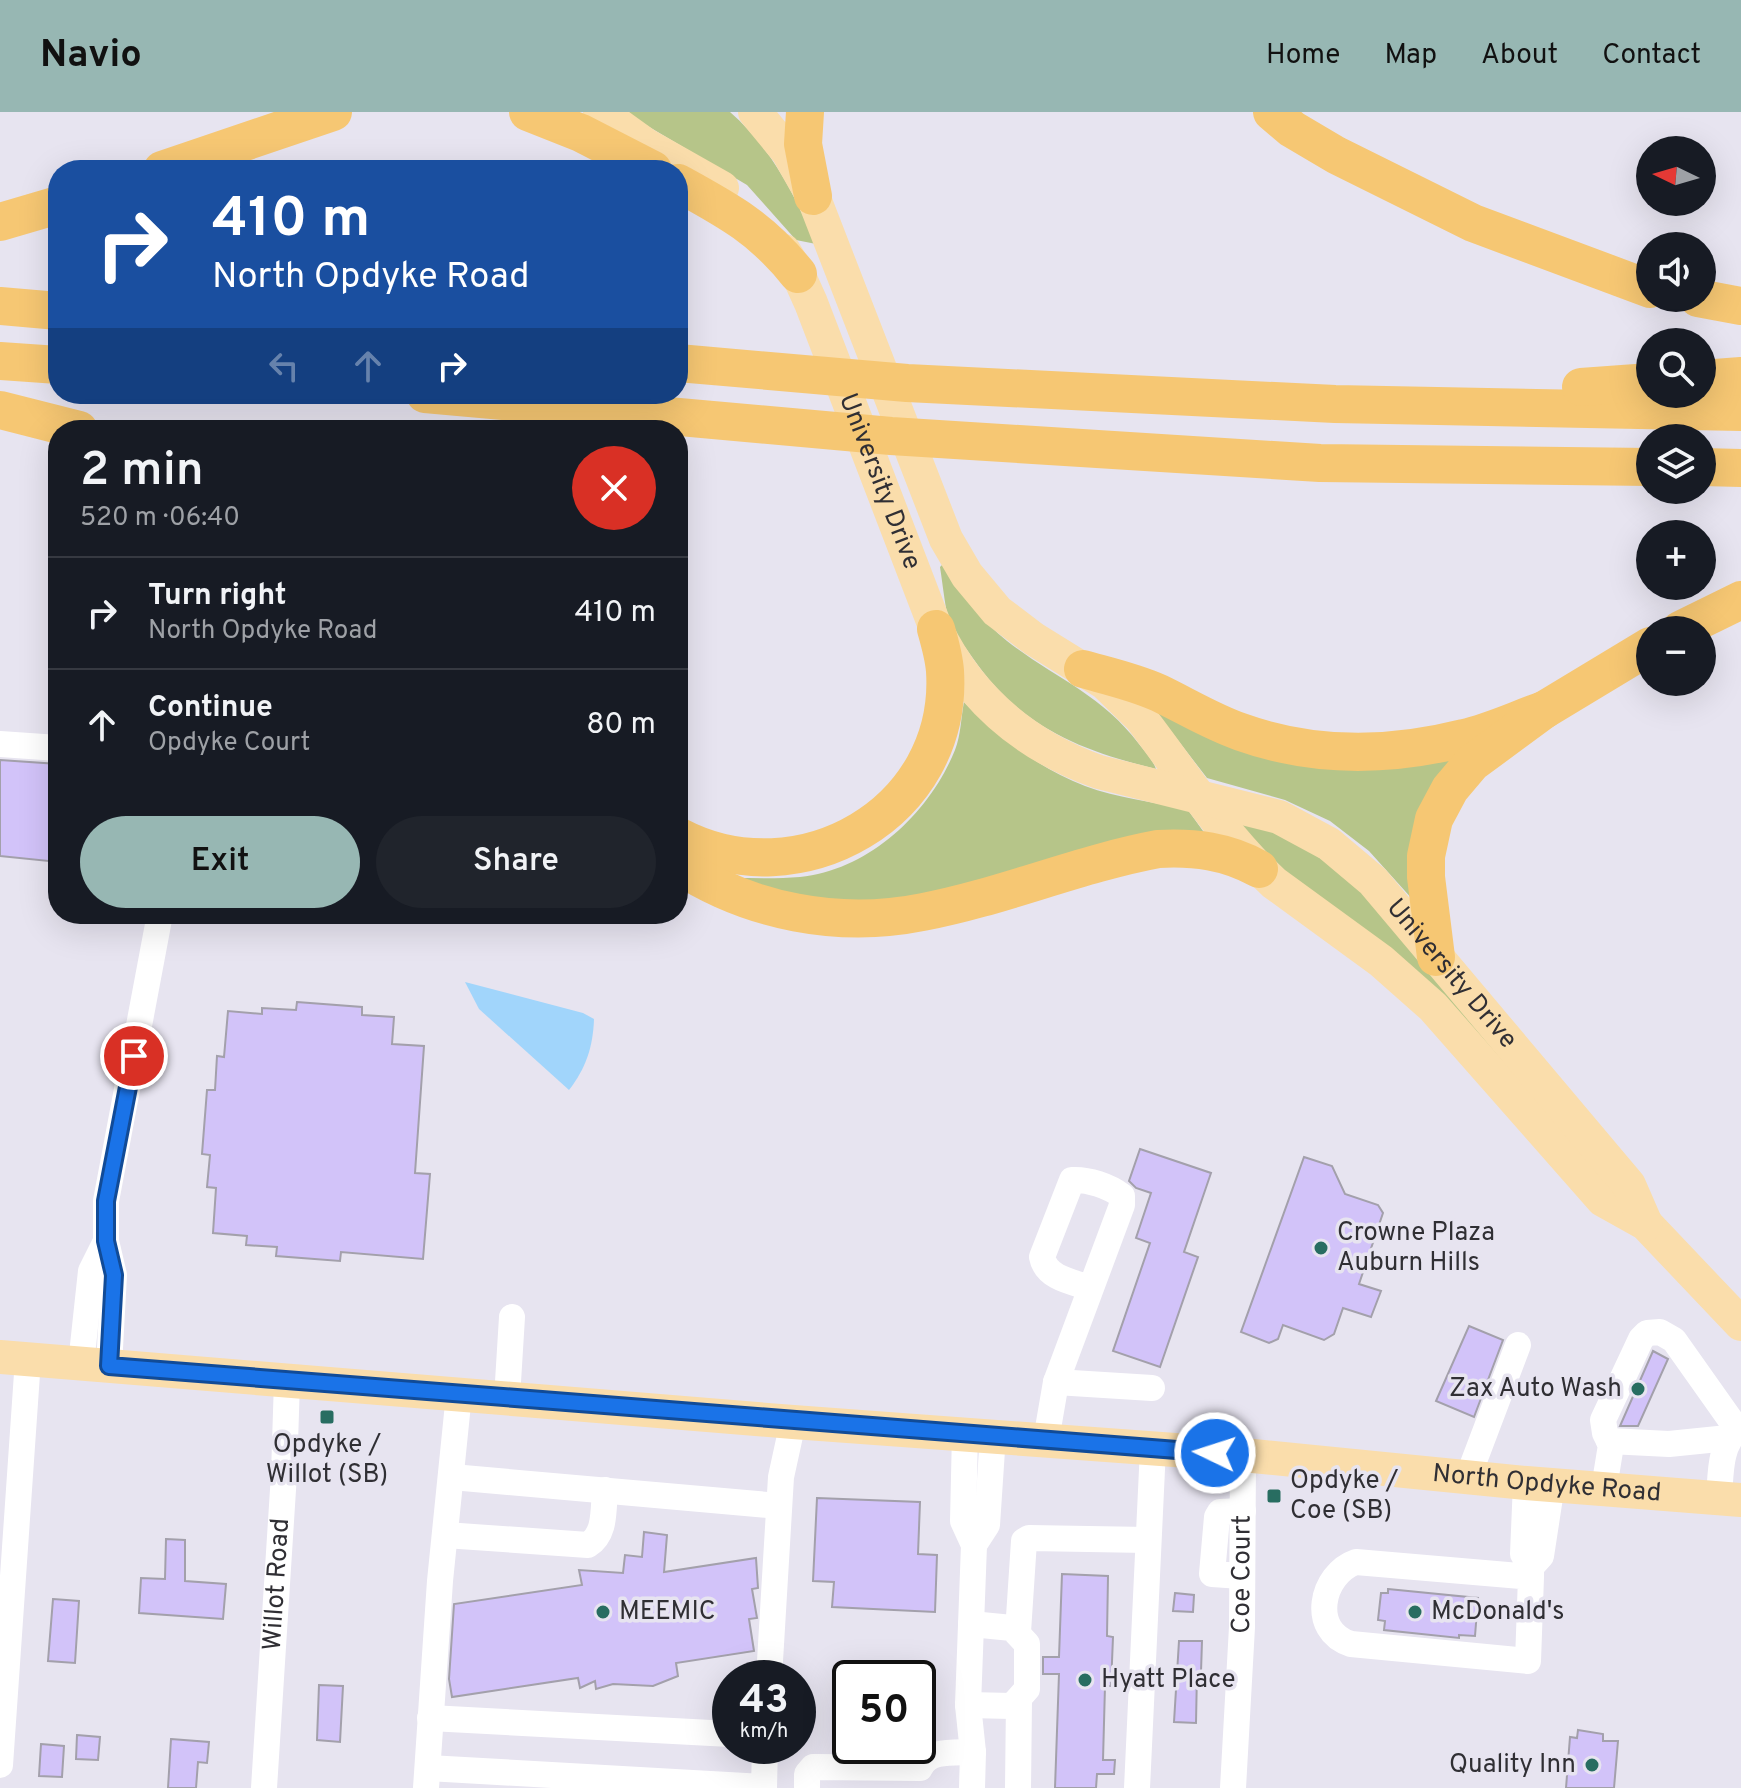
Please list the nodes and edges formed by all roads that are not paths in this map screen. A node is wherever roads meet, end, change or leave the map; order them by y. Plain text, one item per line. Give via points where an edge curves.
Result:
1 (333, 112) edge
2 (528, 112) edge
3 (600, 112) edge
4 (755, 112) edge
5 (805, 112) edge
6 (1272, 112) edge
7 (191, 160) edge
8 (634, 160) edge
9 (673, 160) edge
10 (688, 168) edge
11 (688, 188) edge
12 (813, 196) junction
13 (48, 208) edge
14 (0, 222) edge
15 (1636, 284) edge
16 (805, 289) junction
17 (1716, 301) edge
18 (0, 306) edge
19 (1741, 306) edge
20 (48, 310) edge
21 (0, 361) edge
22 (48, 364) edge
23 (688, 364) edge
24 (1741, 376) edge
25 (1716, 378) edge
26 (1636, 383) edge
27 (536, 404) edge
28 (1335, 404) junction
29 (0, 410) edge
30 (1741, 412) edge
31 (48, 422) edge
32 (1636, 467) edge
33 (1716, 467) edge
34 (1741, 468) edge
35 (1741, 600) edge
36 (1708, 616) edge
37 (936, 629) junction
38 (1636, 654) edge
39 (1083, 669) junction
40 (1544, 710) junction
41 (0, 744) edge
42 (48, 747) edge
43 (1200, 796) junction
44 (688, 840) edge
45 (1259, 869) junction
46 (688, 871) edge
47 (158, 924) edge
48 (1436, 957) junction
49 (1646, 1224) junction
50 (1091, 1288) dead end
51 (512, 1317) dead end
52 (1741, 1324) edge
53 (1518, 1345) dead end
54 (14, 1358) edge
55 (95, 1365) junction
56 (287, 1381) junction
57 (1056, 1382) junction
58 (1152, 1388) dead end
59 (459, 1394) junction
60 (507, 1398) junction
61 (793, 1422) junction
62 (1735, 1432) edge
63 (979, 1434) junction
64 (1046, 1440) junction
65 (1609, 1441) junction
66 (1153, 1448) junction
67 (1243, 1455) junction
68 (452, 1477) junction
69 (1468, 1477) junction
70 (1539, 1484) junction
71 (1604, 1488) junction
72 (605, 1490) junction
73 (1730, 1499) edge
74 (779, 1506) junction
75 (1243, 1511) junction
76 (445, 1535) junction
77 (1148, 1540) junction
78 (1531, 1572) junction
79 (1242, 1576) junction
80 (971, 1624) junction
81 (1018, 1632) junction
82 (770, 1660) edge
83 (1019, 1700) junction
84 (968, 1705) junction
85 (430, 1718) junction
86 (712, 1733) edge
87 (973, 1752) junction
88 (765, 1764) edge
89 (0, 1765) edge
90 (427, 1778) edge
91 (926, 1778) edge
92 (264, 1788) edge
93 (764, 1788) edge
94 (807, 1788) edge
95 (972, 1788) edge
96 (1018, 1788) edge
97 (1137, 1788) edge
98 (1233, 1788) edge

1 - 7 highway
2 - 8 highway
3 - 9 main road, University Drive
4 - 12 main road, University Drive via 788,152
5 - 12 highway via 803,144
6 - 15 highway via 1336,155 1473,223
10 - 16 main road, University Drive via 744,204 775,237
11 - 16 highway via 752,226 777,249
12 - 39 main road, University Drive via 936,513 962,566 997,611
13 - 14 highway
16 - 37 main road, University Drive
17 - 19 highway
18 - 20 highway
21 - 22 highway
23 - 28 highway via 907,383
24 - 25 highway
26 - 28 highway
27 - 32 highway via 891,436 1320,463
28 - 30 highway
29 - 31 highway
33 - 34 highway
35 - 36 highway
37 - 43 main road, University Drive via 987,705 1030,740 1099,772
37 - 44 highway via 945,671 936,736 913,782 879,819 843,841 782,857 724,854
38 - 40 highway
39 - 40 highway via 1157,692 1242,733 1336,752 1430,747
39 - 43 main road, University Drive via 1140,717
40 - 48 highway via 1472,763 1434,819 1426,877
41 - 42 street
43 - 45 main road, University Drive
43 - 48 main road, University Drive via 1279,817 1329,844 1373,881
45 - 46 highway via 1224,854 1158,849 924,912 856,919 750,901
45 - 49 main road, University Drive via 1408,984 1451,1025 1603,1200
47 - 55 street via 106,1201 106,1241 114,1275
48 - 49 main road, University Drive via 1629,1185
49 - 52 main road, University Drive
50 - 57 street
51 - 60 street
53 - 69 street
54 - 55 main road, North Opdyke Road
54 - 89 street
55 - 56 main road, North Opdyke Road
56 - 59 main road, North Opdyke Road
56 - 92 street, Willot Road
57 - 58 street
57 - 64 street
59 - 60 main road, North Opdyke Road
59 - 68 street
60 - 61 main road, North Opdyke Road
61 - 63 main road, North Opdyke Road
61 - 74 street
62 - 65 street via 1669,1444
62 - 65 street via 1674,1340 1654,1331 1641,1339 1606,1414
62 - 73 street via 1723,1453
63 - 64 main road, North Opdyke Road
63 - 80 street via 987,1525 974,1545
64 - 66 main road, North Opdyke Road
65 - 71 street
66 - 67 main road, North Opdyke Road
66 - 77 street
67 - 69 main road, North Opdyke Road
67 - 75 street, Coe Court
68 - 72 street
68 - 76 street
69 - 70 main road, North Opdyke Road
70 - 71 main road, North Opdyke Road
70 - 78 street via 1541,1556
71 - 73 main road, North Opdyke Road
72 - 74 street
72 - 76 street via 602,1527 588,1545
74 - 82 street
75 - 79 street, Coe Court
75 - 79 street via 1220,1512 1217,1517 1212,1574
76 - 85 street
77 - 81 street via 1024,1541
77 - 97 street
78 - 78 street via 1356,1562 1334,1577 1325,1622 1338,1640 1351,1644 1528,1661
79 - 98 street, Coe Court
80 - 81 street
80 - 84 street
81 - 83 street via 1029,1653 1027,1689
83 - 84 street via 1005,1708
83 - 96 street
84 - 87 street
85 - 86 street
85 - 90 street
87 - 91 street via 938,1753 924,1760
87 - 95 street
88 - 93 street
90 - 93 street
91 - 94 street via 813,1767

